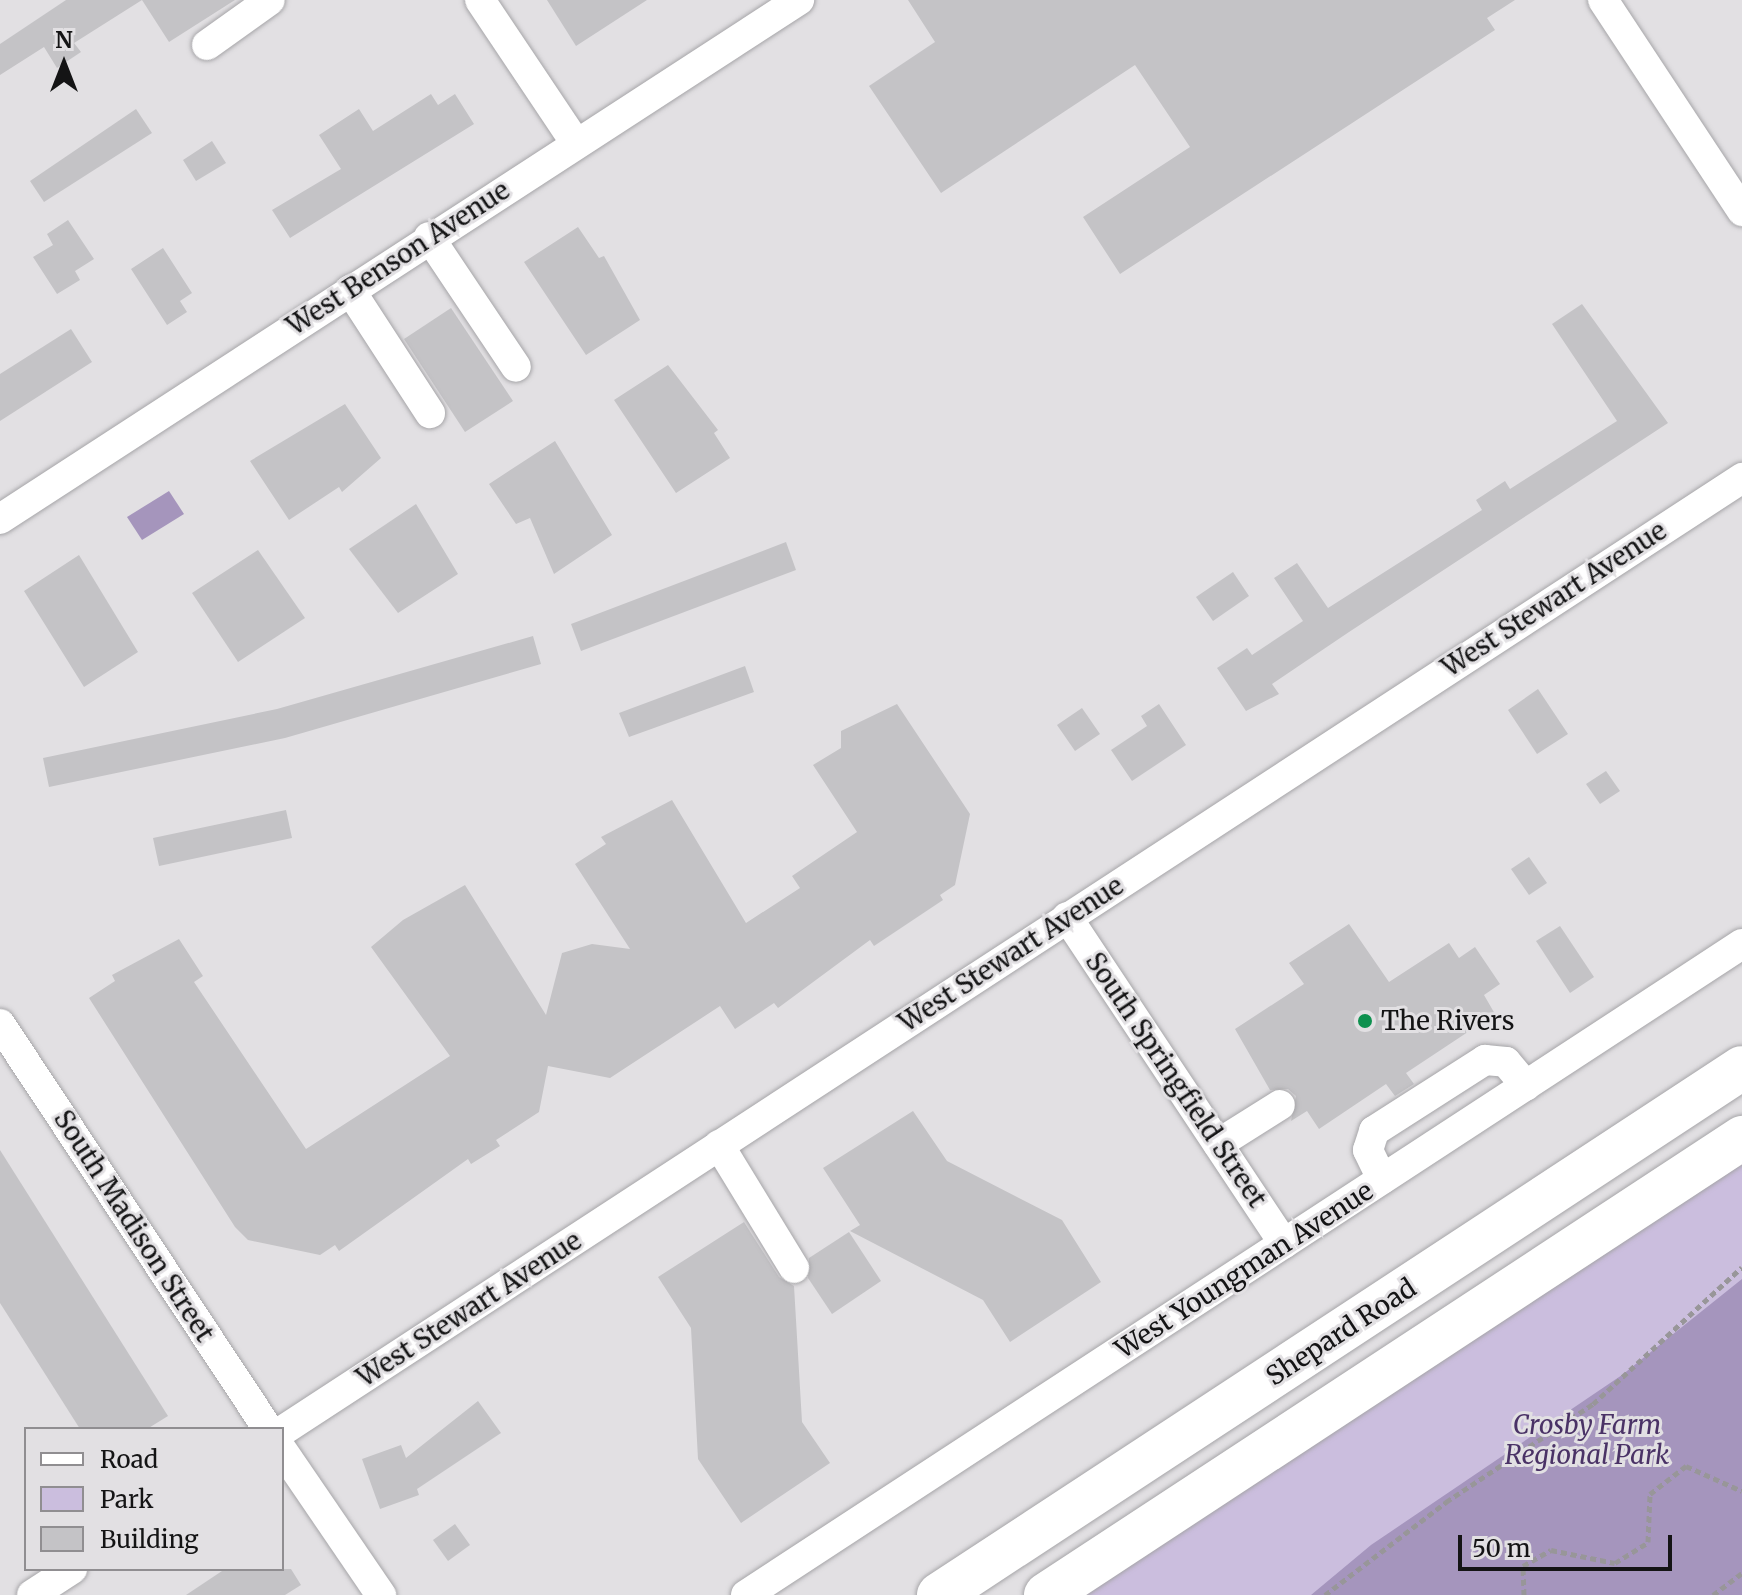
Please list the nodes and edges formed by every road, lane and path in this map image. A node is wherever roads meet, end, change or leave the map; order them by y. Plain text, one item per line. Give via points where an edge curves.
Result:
1 (270, 0) edge
2 (480, 0) edge
3 (799, 0) edge
4 (1603, 0) edge
5 (756, 11) edge
6 (207, 45) dead end
7 (575, 142) junction
8 (1742, 211) edge
9 (429, 237) junction
10 (350, 290) junction
11 (516, 367) dead end
12 (430, 413) dead end
13 (1742, 478) edge
14 (0, 519) edge
15 (1067, 917) junction
16 (1742, 944) edge
17 (0, 1024) edge
18 (10, 1060) edge
19 (1742, 1068) edge
20 (1526, 1086) junction
21 (1280, 1105) dead end
22 (1742, 1138) edge
23 (1218, 1144) junction
24 (719, 1145) junction
25 (1382, 1179) junction
26 (1284, 1244) junction
27 (1742, 1267) edge
28 (794, 1268) dead end
29 (267, 1427) edge
30 (284, 1430) edge
31 (284, 1453) edge
32 (1742, 1491) edge
33 (69, 1571) edge
34 (1742, 1573) edge
35 (32, 1595) edge
36 (381, 1595) edge
37 (746, 1595) edge
38 (939, 1595) edge
39 (1046, 1595) edge
40 (1325, 1595) edge
41 (1524, 1595) edge
42 (1713, 1595) edge

1 - 6 street
2 - 7 street
3 - 5 street, West Benson Avenue
4 - 8 street
5 - 7 street, West Benson Avenue
7 - 9 street, West Benson Avenue
9 - 10 street, West Benson Avenue
9 - 11 street
10 - 12 street
10 - 14 street, West Benson Avenue
13 - 15 street, West Stewart Avenue
15 - 23 street, South Springfield Street
15 - 24 street, West Stewart Avenue
16 - 20 street, West Youngman Avenue
17 - 18 street, South Madison Street
18 - 29 street, South Madison Street
19 - 38 highway, Shepard Road
20 - 25 street, West Youngman Avenue
20 - 25 street via 1506,1062 1485,1060 1374,1131 1368,1150
21 - 23 street
22 - 39 highway
23 - 26 street, South Springfield Street
24 - 28 street
24 - 30 street, West Stewart Avenue
25 - 26 street, West Youngman Avenue
26 - 37 street, West Youngman Avenue
27 - 40 path via 1593,1404 1446,1502
31 - 36 street
32 - 41 path via 1686,1466 1650,1494 1648,1542 1615,1563 1551,1550 1523,1566
33 - 35 street
34 - 42 path

